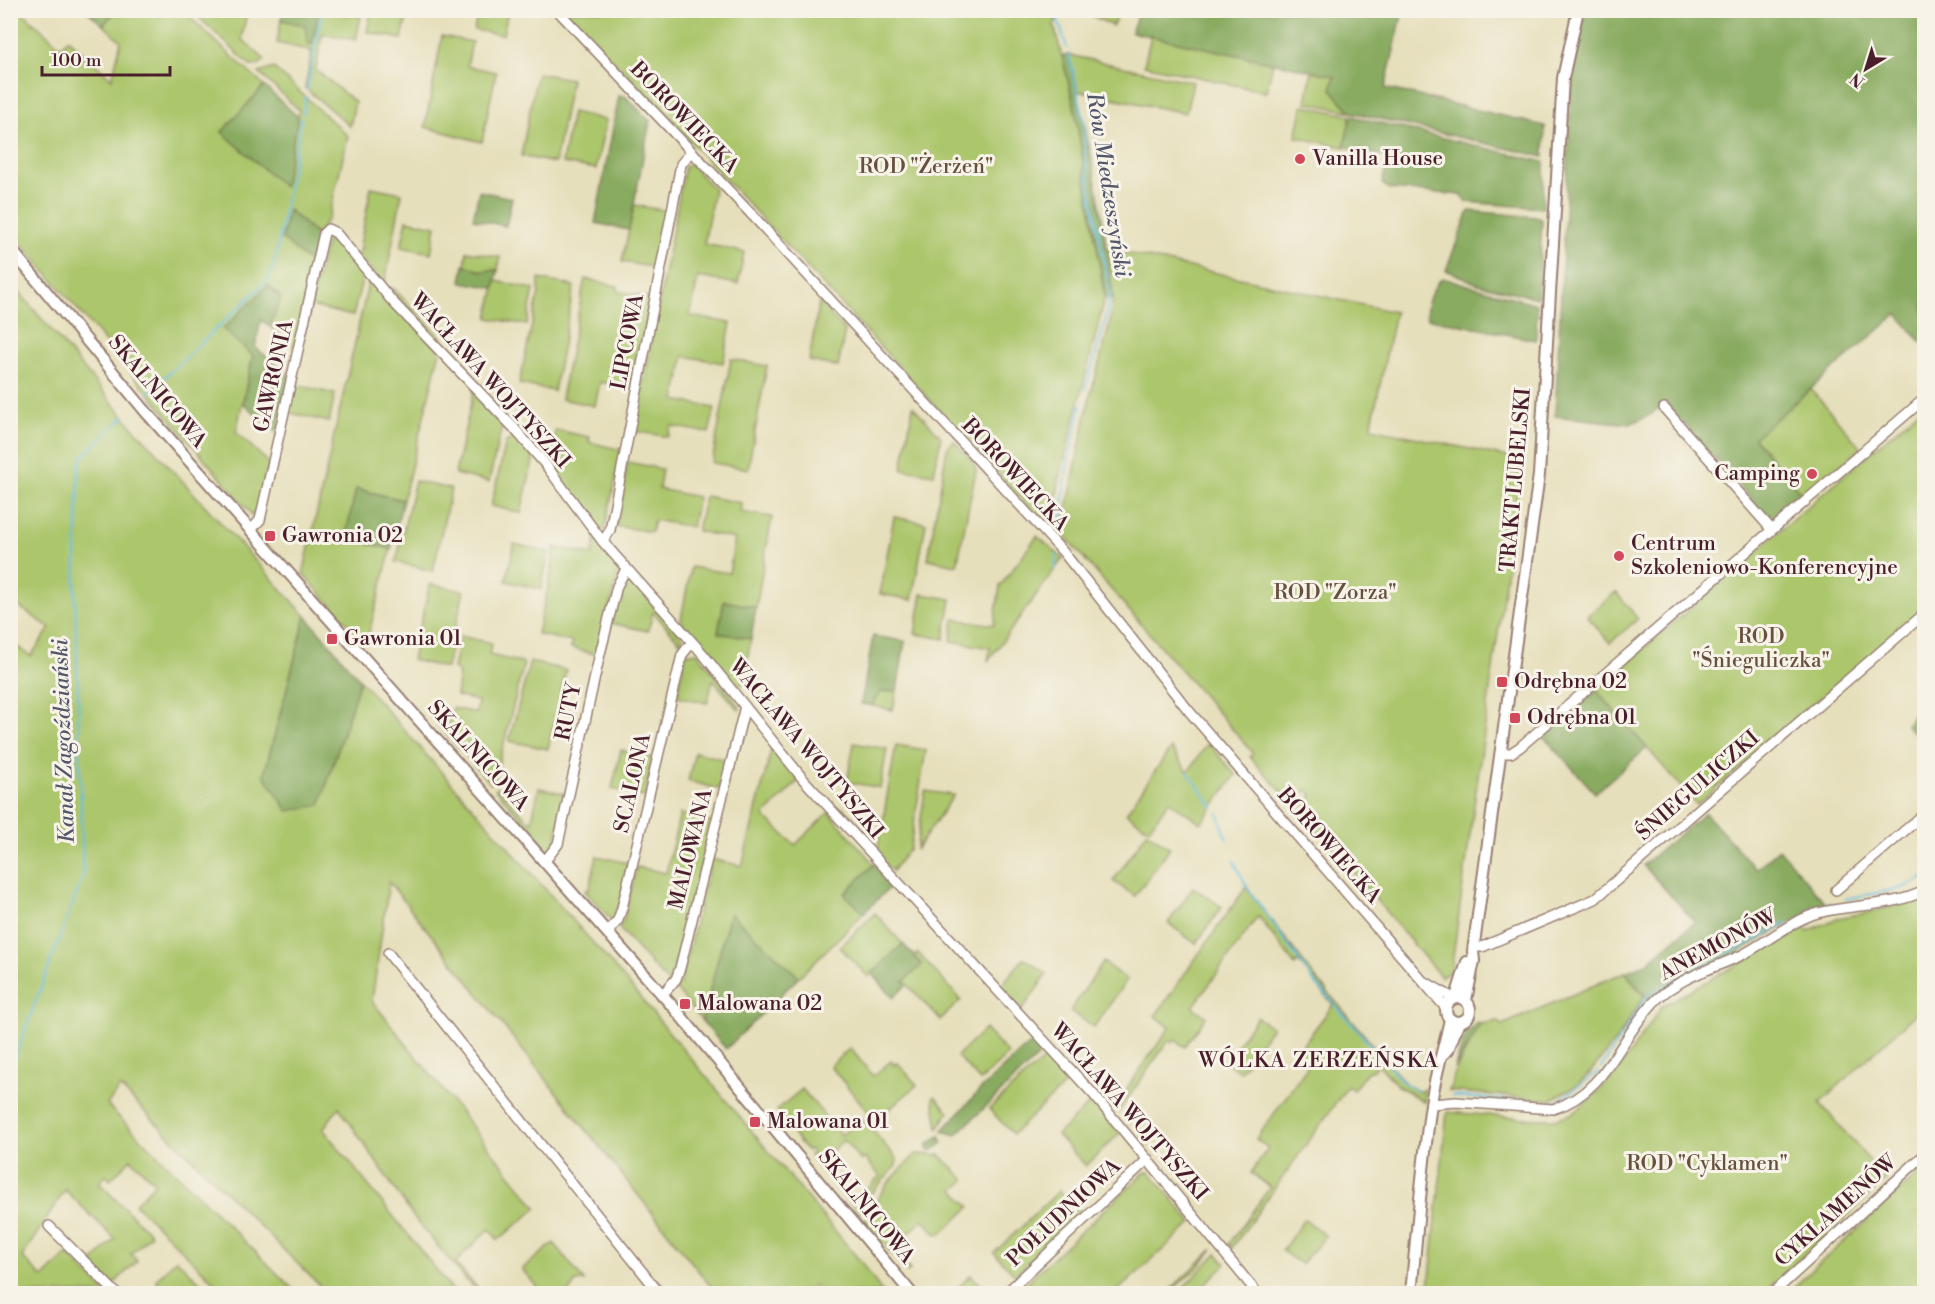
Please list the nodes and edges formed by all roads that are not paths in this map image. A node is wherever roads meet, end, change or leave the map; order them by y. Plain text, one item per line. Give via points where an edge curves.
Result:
1 (557, 10) edge
2 (1578, 10) edge
3 (692, 152) junction
4 (328, 229) joint
5 (10, 248) edge
6 (1924, 399) edge
7 (1664, 408) dead end
8 (251, 530) junction
9 (1772, 530) junction
10 (603, 542) junction
11 (626, 569) junction
12 (1924, 614) edge
13 (692, 642) junction
14 (745, 706) junction
15 (1501, 753) junction
16 (1924, 814) edge
17 (545, 861) junction
18 (1836, 890) dead end
19 (1924, 891) edge
20 (608, 932) junction
21 (1473, 949) junction
22 (388, 953) dead end
23 (1425, 982) junction
24 (663, 994) junction
25 (1458, 998) junction
26 (1451, 1016) junction
27 (1431, 1104) junction
28 (1924, 1155) edge
29 (1148, 1159) junction
30 (49, 1226) dead end
31 (117, 1293) edge
32 (660, 1293) edge
33 (912, 1293) edge
34 (1005, 1293) edge
35 (1258, 1293) edge
36 (1411, 1293) edge
37 (1772, 1293) edge

1 - 3 street, BOROWIECKA
2 - 15 street, TRAKT LUBELSKI via 1563,78 1538,493
3 - 10 street, LIPCOWA via 681,164 610,530
3 - 23 street, BOROWIECKA via 1064,554 1189,711
4 - 8 street, GAWRONIA via 260,520
4 - 10 street, WACŁAWA WOJTYSZKI via 336,233 405,315 513,427
5 - 8 street, SKALNICOWA via 141,406
6 - 9 street
7 - 9 street
8 - 17 street, SKALNICOWA
9 - 15 street via 1520,747 1511,753
10 - 11 street, WACŁAWA WOJTYSZKI
11 - 13 street, WACŁAWA WOJTYSZKI
11 - 17 street, RUTY via 617,586 558,844
12 - 21 street, ŚNIEGULICZKI via 1595,899
13 - 14 street, WACŁAWA WOJTYSZKI
13 - 20 street, SCALONA via 682,655 622,908
14 - 24 street, MALOWANA via 680,968
14 - 29 street, WACŁAWA WOJTYSZKI via 803,779 997,987
15 - 21 street, TRAKT LUBELSKI
16 - 18 street
17 - 20 street, SKALNICOWA
19 - 27 street, ANEMONÓW via 1816,914 1671,989 1653,1004 1590,1089 1564,1106 1553,1109 1456,1102
20 - 24 street, SKALNICOWA
21 - 25 street, TRAKT LUBELSKI
22 - 32 street
23 - 25 street, BOROWIECKA
23 - 26 street, BOROWIECKA
24 - 33 street, SKALNICOWA
25 - 26 street
25 - 26 street via 1470,1012 1466,1020
26 - 27 street via 1448,1050 1443,1054
27 - 36 street
28 - 37 street, CYKLAMENÓW
29 - 34 street, POŁUDNIOWA
29 - 35 street, WACŁAWA WOJTYSZKI
30 - 31 street

